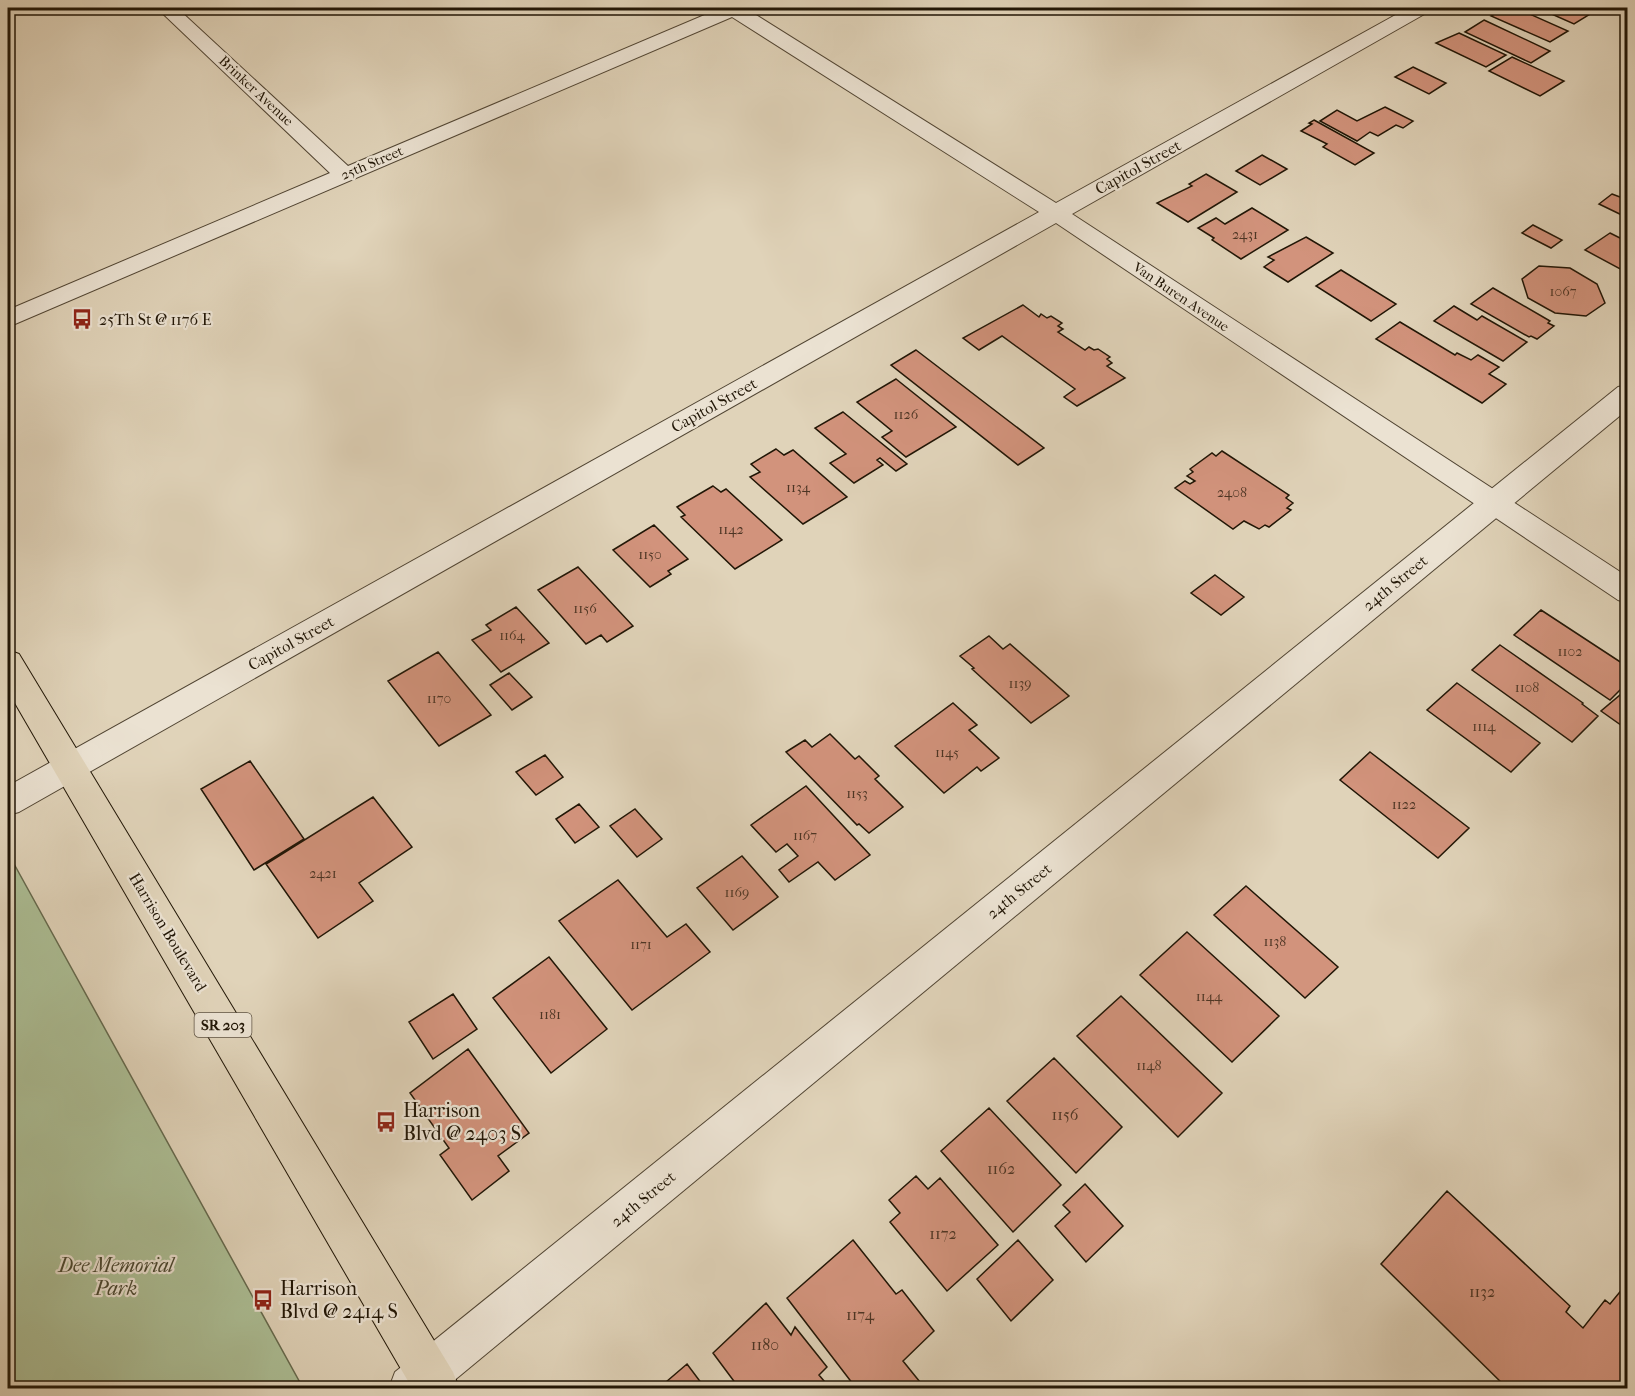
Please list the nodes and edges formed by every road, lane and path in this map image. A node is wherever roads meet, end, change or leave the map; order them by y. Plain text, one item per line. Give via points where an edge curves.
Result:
1 (166, 8) edge
2 (734, 8) edge
3 (1421, 8) edge
4 (345, 175) junction
5 (1056, 213) junction
6 (8, 319) edge
7 (1628, 394) edge
8 (1492, 504) junction
9 (1628, 592) edge
10 (8, 663) edge
11 (70, 767) junction
12 (8, 802) edge
13 (426, 1384) edge

1 - 4 street, Brinker Avenue
2 - 4 street, 25th Street
2 - 5 street, Van Buren Avenue
3 - 5 street, Capitol Street
4 - 6 street, 25th Street
5 - 8 street, Van Buren Avenue
5 - 11 street, Capitol Street
7 - 8 street, 24th Street
8 - 9 street, Van Buren Avenue
8 - 13 street, 24th Street
10 - 11 main road, Harrison Boulevard / SR 203
11 - 12 street, Capitol Street
11 - 13 main road, Harrison Boulevard / SR 203

